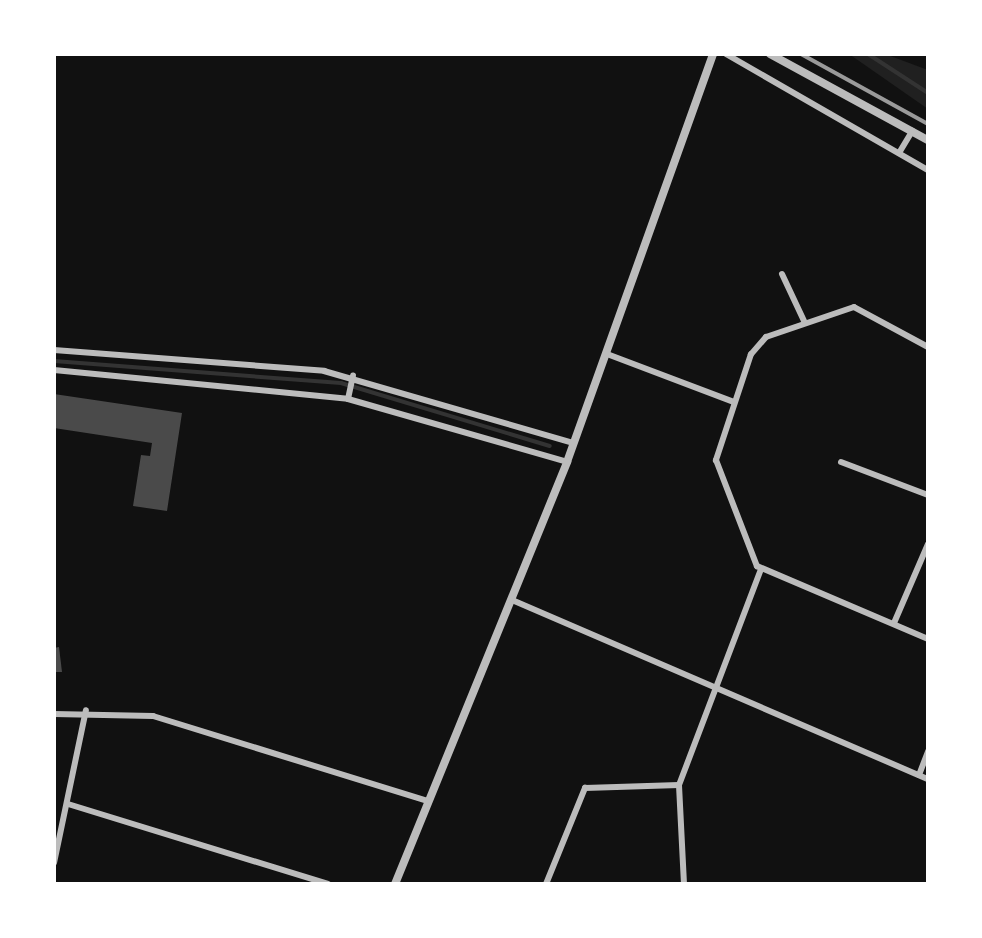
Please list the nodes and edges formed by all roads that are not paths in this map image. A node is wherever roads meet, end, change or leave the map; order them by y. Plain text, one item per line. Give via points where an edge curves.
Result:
1 (713, 54) edge
2 (726, 54) edge
3 (770, 54) edge
4 (912, 131) junction
5 (928, 140) edge
6 (899, 153) junction
7 (928, 170) edge
8 (782, 274) dead end
9 (804, 321) junction
10 (928, 347) edge
11 (54, 350) edge
12 (607, 354) junction
13 (54, 370) edge
14 (352, 379) junction
15 (348, 399) junction
16 (734, 402) junction
17 (573, 443) junction
18 (567, 462) junction
19 (841, 462) dead end
20 (928, 495) edge
21 (928, 544) edge
22 (761, 569) junction
23 (512, 600) junction
24 (894, 623) junction
25 (928, 639) edge
26 (716, 687) junction
27 (86, 710) junction
28 (54, 714) edge
29 (928, 751) edge
30 (919, 775) junction
31 (928, 779) edge
32 (679, 785) junction
33 (428, 801) junction
34 (68, 804) junction
35 (54, 863) edge
36 (328, 884) edge
37 (395, 884) edge
38 (546, 884) edge
39 (684, 884) edge

1 - 12 street
2 - 6 street
3 - 4 street
4 - 5 street
4 - 6 street
6 - 7 street
8 - 9 street
9 - 10 street via 854,307
9 - 16 street via 758,344
11 - 14 street
12 - 16 street
12 - 17 street
13 - 15 street
14 - 15 street
14 - 17 street
15 - 18 street
16 - 22 street via 717,467
17 - 18 street
18 - 23 street
19 - 20 street
21 - 24 street
22 - 24 street
22 - 26 street
23 - 26 street
23 - 33 street
24 - 25 street
26 - 30 street
26 - 32 street
27 - 28 street
27 - 33 street via 153,716
27 - 34 street
29 - 30 street
30 - 31 street
32 - 38 street via 585,788
32 - 39 street
33 - 37 street
34 - 35 street
34 - 36 street

